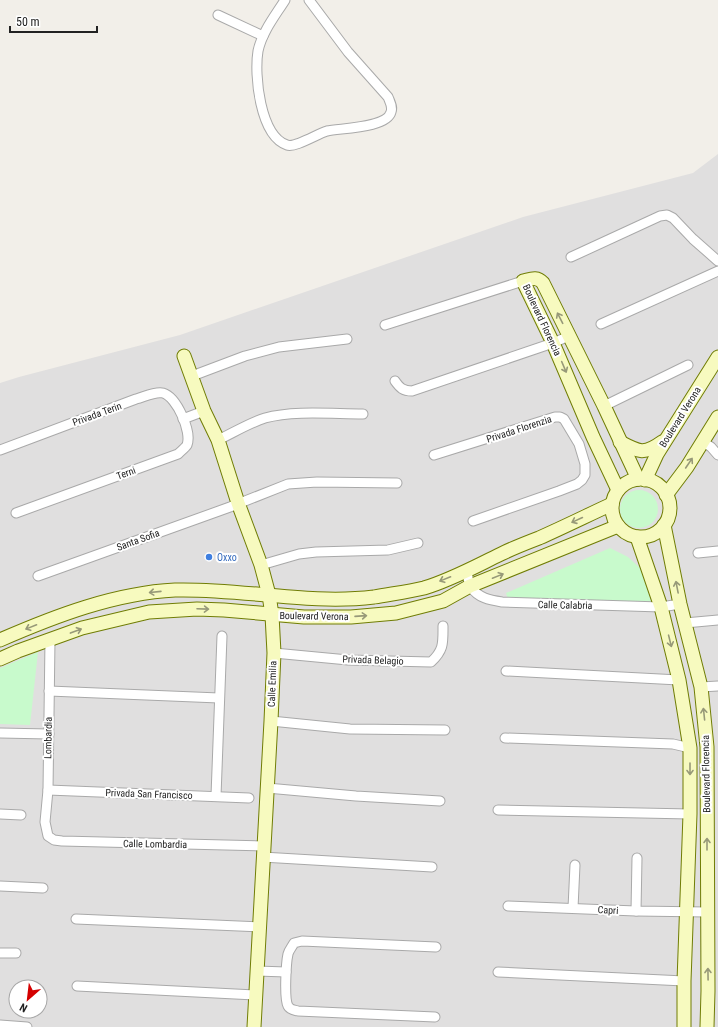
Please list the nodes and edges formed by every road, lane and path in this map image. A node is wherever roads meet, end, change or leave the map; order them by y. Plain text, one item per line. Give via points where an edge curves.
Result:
1 (285, 0) edge
2 (309, 0) edge
3 (218, 15) dead end
4 (263, 36) junction
5 (571, 257) dead end
6 (718, 261) edge
7 (718, 271) edge
8 (523, 281) junction
9 (601, 324) dead end
10 (385, 325) dead end
11 (569, 336) junction
12 (347, 339) dead end
13 (553, 343) junction
14 (184, 356) dead end
15 (718, 357) edge
16 (688, 365) dead end
17 (192, 376) junction
18 (395, 381) dead end
19 (604, 406) junction
20 (204, 410) junction
21 (363, 414) dead end
22 (718, 417) edge
23 (183, 419) junction
24 (593, 437) junction
25 (218, 440) junction
26 (665, 440) junction
27 (620, 442) junction
28 (703, 442) junction
29 (579, 444) junction
30 (0, 450) edge
31 (434, 455) dead end
32 (718, 455) edge
33 (642, 479) junction
34 (397, 483) dead end
35 (618, 490) junction
36 (666, 495) junction
37 (238, 503) junction
38 (612, 504) junction
39 (16, 513) dead end
40 (473, 521) dead end
41 (664, 525) junction
42 (618, 526) junction
43 (637, 537) junction
44 (418, 543) dead end
45 (718, 551) edge
46 (698, 552) dead end
47 (261, 564) junction
48 (466, 571) junction
49 (38, 576) dead end
50 (470, 586) junction
51 (269, 595) junction
52 (680, 604) junction
53 (662, 607) junction
54 (272, 615) junction
55 (718, 620) edge
56 (685, 623) junction
57 (443, 626) dead end
58 (222, 636) dead end
59 (0, 640) edge
60 (50, 640) junction
61 (274, 654) junction
62 (0, 659) edge
63 (506, 671) dead end
64 (679, 680) junction
65 (718, 686) edge
66 (701, 687) junction
67 (49, 691) junction
68 (219, 698) junction
69 (271, 721) junction
70 (445, 730) dead end
71 (712, 732) edge
72 (0, 733) edge
73 (48, 734) junction
74 (688, 734) junction
75 (505, 738) dead end
76 (684, 746) junction
77 (713, 746) edge
78 (267, 788) junction
79 (48, 790) junction
80 (216, 796) junction
81 (249, 798) dead end
82 (440, 801) dead end
83 (498, 810) dead end
84 (0, 814) edge
85 (690, 814) junction
86 (21, 815) dead end
87 (48, 836) joint
88 (263, 852) junction
89 (637, 858) dead end
90 (575, 865) dead end
91 (432, 867) dead end
92 (0, 886) edge
93 (43, 888) dead end
94 (508, 906) dead end
95 (573, 908) junction
96 (636, 911) junction
97 (687, 912) junction
98 (707, 912) junction
99 (76, 920) dead end
100 (259, 927) junction
101 (436, 947) dead end
102 (0, 953) edge
103 (16, 954) dead end
104 (257, 971) junction
105 (286, 972) junction
106 (498, 972) dead end
107 (684, 982) junction
108 (77, 986) dead end
109 (713, 990) edge
110 (255, 995) junction
111 (435, 1017) dead end
112 (0, 1025) edge
113 (27, 1027) edge
114 (254, 1027) edge
115 (684, 1027) edge
116 (707, 1027) edge

1 - 4 street
2 - 4 street via 352,57 388,97 392,112 388,117 377,124 318,134 295,145 283,143 271,130 262,110 257,80 258,52
3 - 4 street
5 - 6 street via 667,215 674,218
7 - 9 street
8 - 10 street
11 -> 8 street, Boulevard Florencia via 543,283 535,278
8 - 13 street, Boulevard Florencia
11 - 13 street
11 - 19 street, Boulevard Florencia
12 - 17 street via 263,350
13 - 18 street via 412,391 402,389
13 -> 24 street, Boulevard Florencia
14 - 17 street, Calle Emilia
15 - 26 street, Boulevard Verona
16 - 19 street
17 - 20 street, Calle Emilia
19 - 27 street, Boulevard Florencia
20 - 23 street
20 - 25 street, Calle Emilia
21 - 25 street via 277,416 264,419
22 - 28 street
23 - 30 street, Privada Terin via 175,401 163,393 157,393
23 - 39 street, Terni via 188,438 186,445 178,454
24 - 29 street
24 - 35 street, Boulevard Florencia
25 - 37 street, Calle Emilia
26 - 27 street via 653,448 642,451
26 - 33 street, Boulevard Verona
27 - 33 street, Boulevard Florencia
28 - 32 street
36 -> 28 street
29 - 31 street, Privada Florenzia via 564,419 555,417
29 - 40 street, Privada Florenzia via 586,469 582,480 577,484
33 - 35 street via 629,481
33 - 36 street via 654,482
34 - 37 street, Santa Sofia via 288,484
35 - 38 street
36 - 41 street via 669,515
37 - 47 street, Calle Emilia
37 - 49 street, Santa Sofia
38 - 42 street via 612,512
38 -> 48 street, Boulevard Verona
41 - 43 street via 648,536
52 -> 41 street, Boulevard Florencia
42 - 43 street
50 -> 42 street, Boulevard Verona
43 - 53 street, Boulevard Florencia
44 - 47 street via 388,550 299,554
45 - 46 street
47 - 51 street, Calle Emilia
48 - 50 street
48 -> 51 street, Boulevard Verona via 425,588 372,597 306,599
50 - 53 street, Calle Calabria via 481,597 502,602
54 -> 50 street, Boulevard Verona via 351,617 396,612 443,600
51 - 54 street, Calle Emilia
51 -> 59 street, Boulevard Verona via 176,590 152,592 82,609
52 - 53 street, Calle Calabria
52 - 56 street, Boulevard Florencia
53 -> 64 street, Boulevard Florencia
60 -> 54 street, Boulevard Verona via 82,628 149,612 197,609
54 - 61 street, Calle Emilia
55 - 56 street
56 - 66 street, Boulevard Florencia
57 - 61 street, Privada Belagio via 443,644 439,655 431,662 348,660
58 - 68 street
60 - 62 street, Boulevard Verona
60 - 67 street, Lombardia
61 - 69 street, Calle Emilia
63 - 64 street
64 - 74 street, Boulevard Florencia
65 - 66 street
71 -> 66 street, Boulevard Florencia
67 - 68 street
67 - 73 street, Lombardia
68 - 80 street
69 - 70 street via 350,729
69 - 78 street, Calle Emilia
71 - 74 street
71 - 77 street, Boulevard Florencia
72 - 73 street
73 - 79 street, Lombardia
74 - 76 street, Boulevard Florencia
75 - 76 street
76 - 77 street
76 -> 85 street, Boulevard Florencia
98 -> 77 street, Boulevard Florencia
78 - 82 street
78 - 88 street, Calle Emilia
79 - 80 street, Privada San Francisco
79 - 87 street, Lombardia via 45,822
80 - 81 street, Privada San Francisco
83 - 85 street
84 - 86 street
85 - 97 street, Boulevard Florencia
87 - 88 street, Calle Lombardia via 62,842
88 - 91 street, Calle Lombardia
88 - 100 street, Calle Emilia
89 - 96 street
90 - 95 street
92 - 93 street
94 - 95 street, Capri
95 - 96 street, Capri
96 - 97 street, Capri
97 - 98 street, Capri
97 - 107 street, Boulevard Florencia
109 -> 98 street, Boulevard Florencia
99 - 100 street
100 - 104 street, Calle Emilia
101 - 105 street via 302,941 294,943 291,947
102 - 103 street
104 - 105 street
104 - 110 street, Calle Emilia
105 - 111 street via 287,1005 290,1009
106 - 107 street
107 - 115 street, Boulevard Florencia
108 - 110 street
109 - 116 street, Boulevard Florencia
110 - 114 street, Calle Emilia
112 - 113 street

